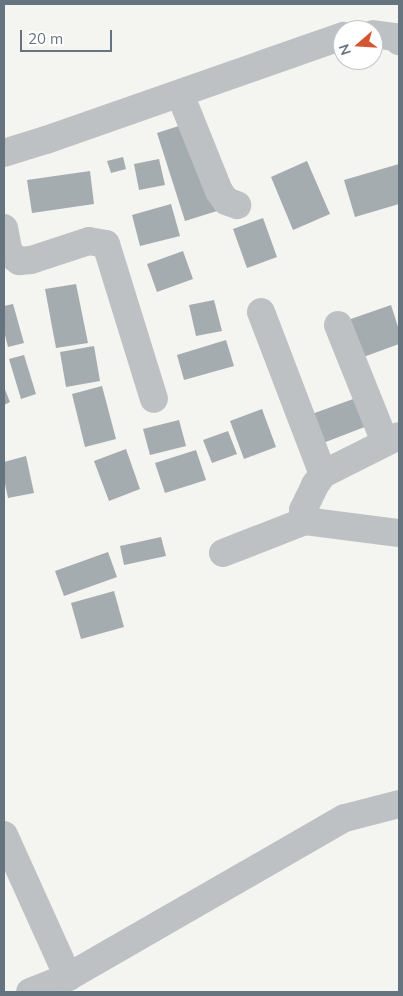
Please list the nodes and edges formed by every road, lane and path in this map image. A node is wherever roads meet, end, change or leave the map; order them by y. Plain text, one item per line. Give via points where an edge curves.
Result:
1 (383, 35) edge
2 (333, 40) edge
3 (399, 41) edge
4 (180, 94) junction
5 (4, 153) edge
6 (238, 205) dead end
7 (4, 228) edge
8 (261, 312) dead end
9 (338, 326) dead end
10 (154, 399) dead end
11 (392, 439) edge
12 (324, 474) junction
13 (305, 521) junction
14 (399, 533) edge
15 (223, 553) dead end
16 (399, 804) edge
17 (4, 835) edge
18 (68, 977) junction
19 (30, 992) edge

1 - 3 street
2 - 4 street
4 - 5 street
4 - 6 street via 219,190 226,201
7 - 10 street via 9,253 19,261 89,241 106,244
8 - 12 street
9 - 11 street
11 - 12 street
12 - 13 street via 303,510
13 - 14 street
13 - 15 street
16 - 18 street via 345,818
17 - 18 street
18 - 19 street

